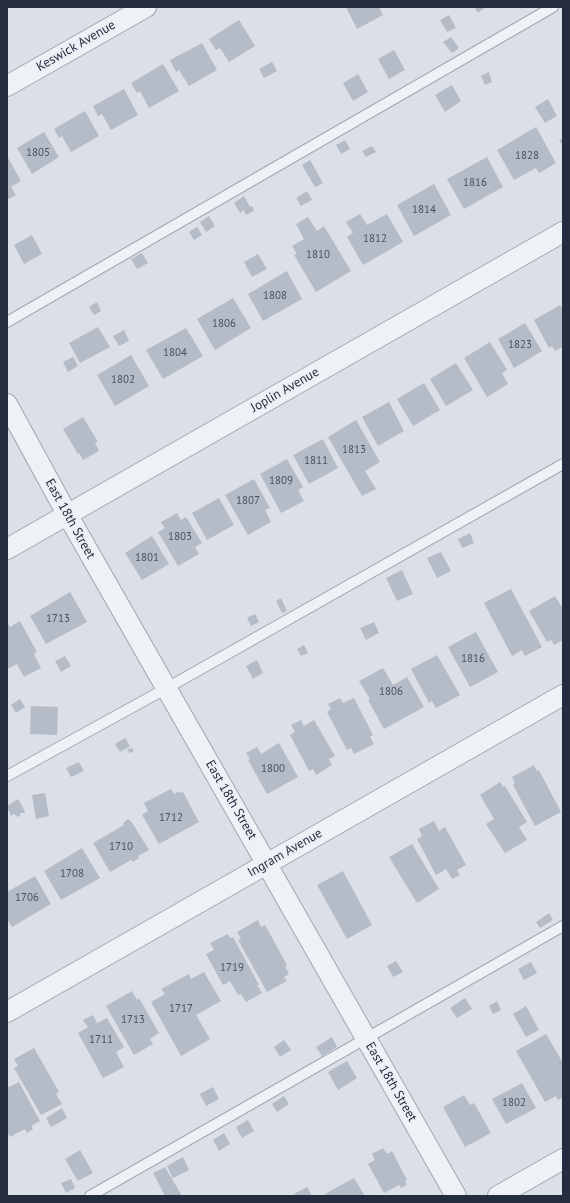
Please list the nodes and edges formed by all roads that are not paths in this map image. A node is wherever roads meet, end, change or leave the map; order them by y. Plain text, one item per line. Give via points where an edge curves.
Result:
1 (146, 7) edge
2 (553, 7) edge
3 (7, 86) edge
4 (563, 232) edge
5 (7, 322) edge
6 (7, 404) edge
7 (563, 464) edge
8 (67, 514) junction
9 (7, 549) edge
10 (167, 688) junction
11 (563, 695) edge
12 (7, 776) edge
13 (267, 863) junction
14 (563, 926) edge
15 (7, 1012) edge
16 (366, 1039) junction
17 (563, 1159) edge
18 (90, 1196) edge
19 (456, 1196) edge
20 (498, 1196) edge

1 - 3 street, Keswick Avenue
2 - 5 lane
4 - 8 street, Joplin Avenue
6 - 8 street, East 18th Street
7 - 10 lane
8 - 9 street, Joplin Avenue
8 - 10 street, East 18th Street
10 - 12 lane
10 - 13 street, East 18th Street
11 - 13 street, Ingram Avenue
13 - 15 street, Ingram Avenue
13 - 16 street, East 18th Street
14 - 16 lane
16 - 18 lane
16 - 19 street, East 18th Street
17 - 20 street

